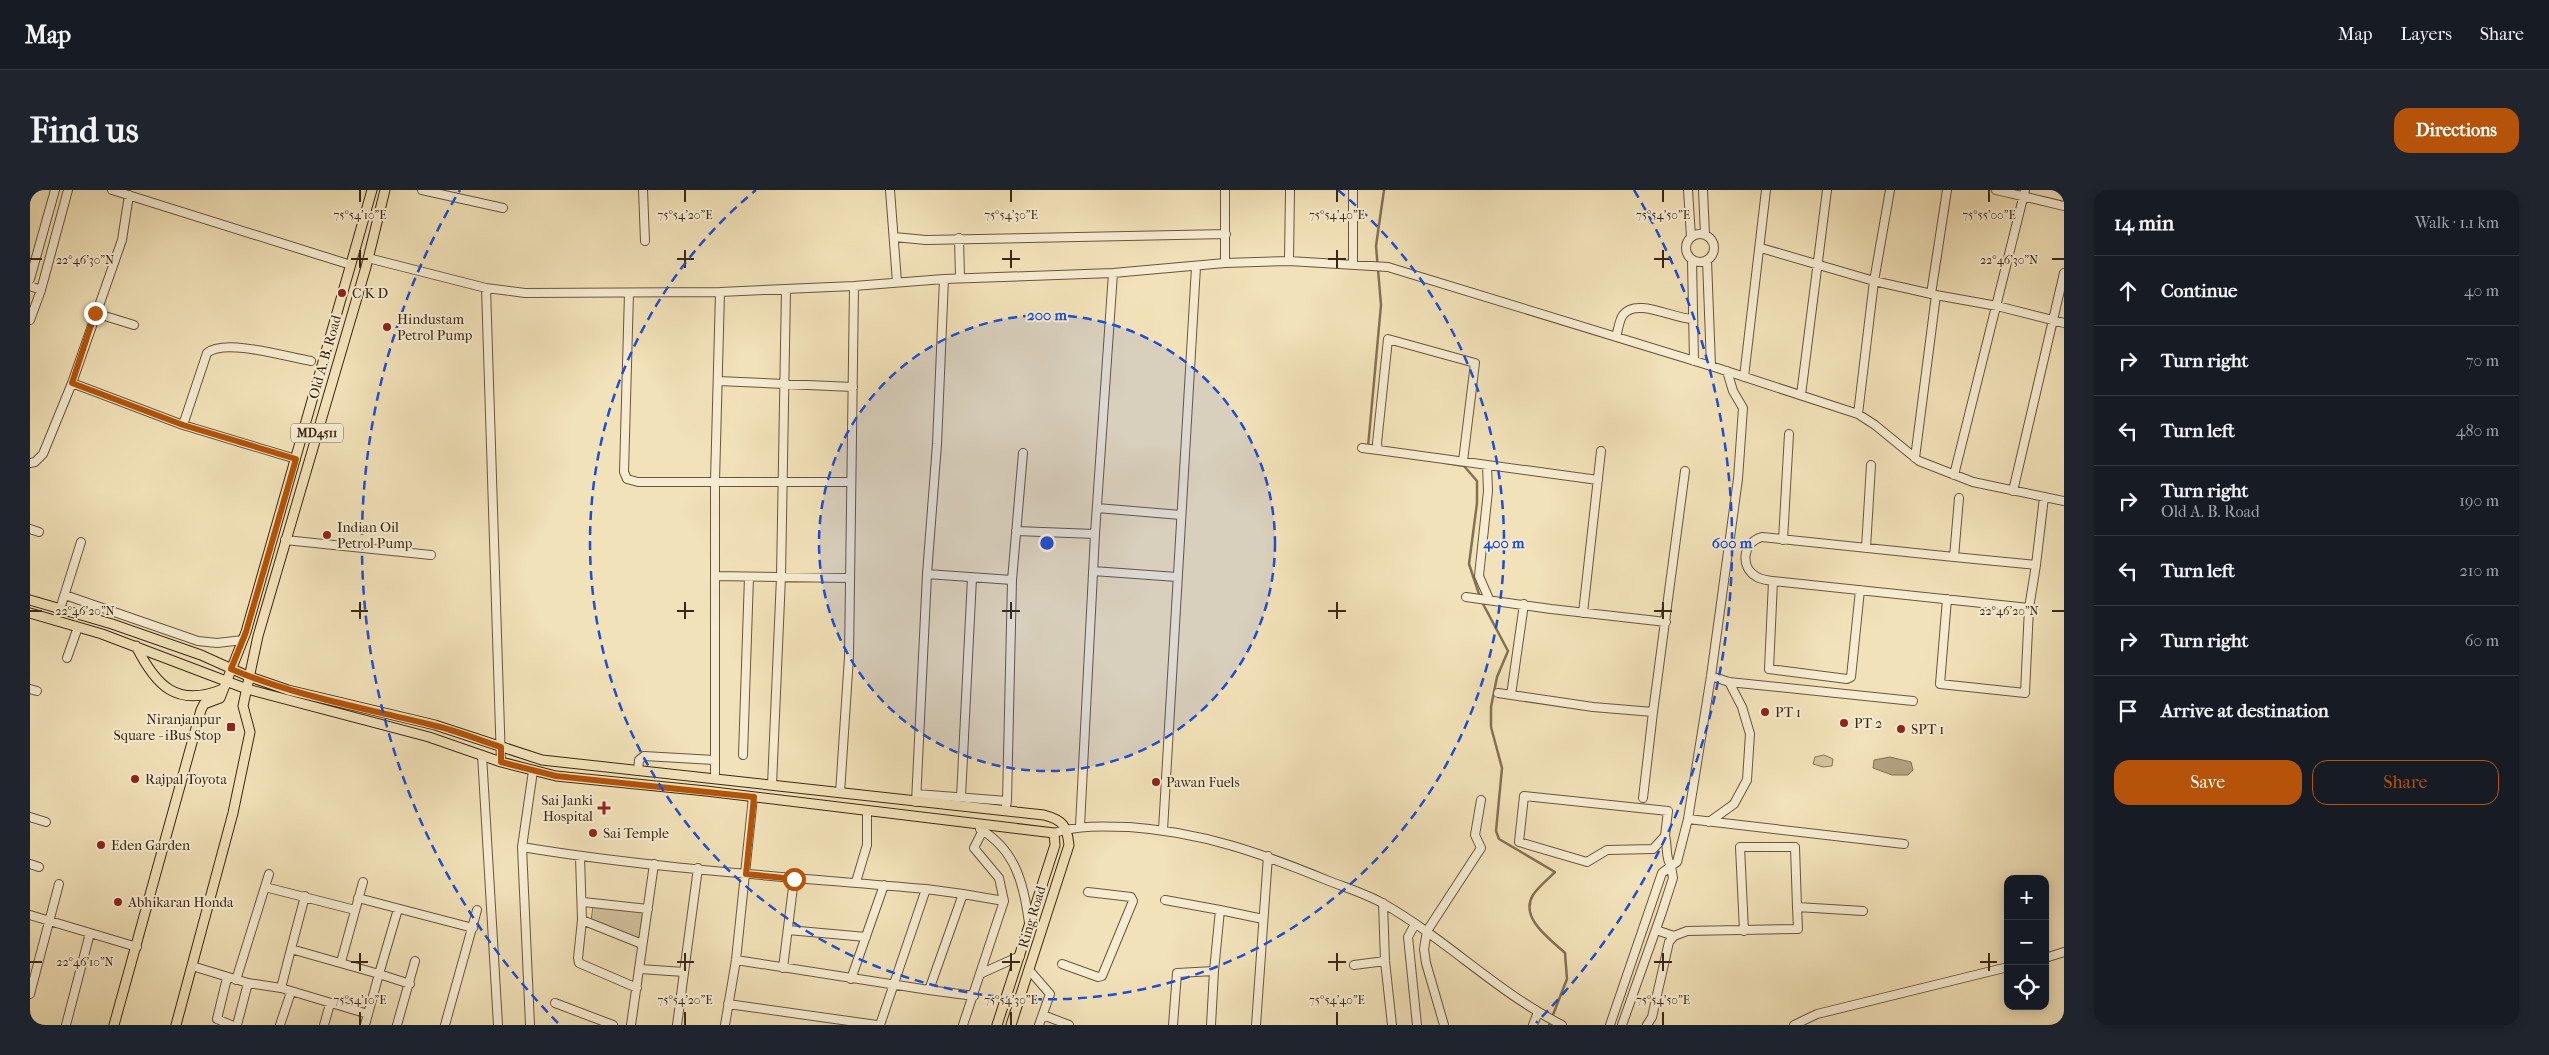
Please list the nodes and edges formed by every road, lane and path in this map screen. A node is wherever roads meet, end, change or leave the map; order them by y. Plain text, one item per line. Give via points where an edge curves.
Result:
1 (55, 190) edge
2 (68, 190) edge
3 (112, 190) edge
4 (372, 190) edge
5 (385, 190) edge
6 (422, 190) edge
7 (643, 190) edge
8 (890, 190) edge
9 (1225, 190) edge
10 (1290, 190) edge
11 (1353, 190) edge
12 (1688, 190) edge
13 (1703, 190) edge
14 (1766, 190) edge
15 (1827, 190) edge
16 (1890, 190) edge
17 (1947, 190) edge
18 (1996, 190) edge
19 (2024, 193) edge
20 (129, 195) junction
21 (2064, 206) edge
22 (503, 208) dead end
23 (1226, 234) junction
24 (1705, 235) junction
25 (894, 237) junction
26 (1691, 237) junction
27 (959, 238) junction
28 (645, 242) dead end
29 (1761, 248) junction
30 (368, 258) junction
31 (1692, 260) junction
32 (1707, 260) junction
33 (1289, 261) junction
34 (1225, 263) junction
35 (1353, 264) junction
36 (351, 265) junction
37 (1819, 265) junction
38 (1196, 266) junction
39 (1113, 273) junction
40 (2064, 273) edge
41 (30, 278) edge
42 (944, 278) junction
43 (960, 278) junction
44 (1874, 281) junction
45 (897, 282) junction
46 (30, 286) edge
47 (854, 286) junction
48 (486, 288) junction
49 (786, 289) junction
50 (41, 290) junction
51 (720, 292) junction
52 (628, 293) junction
53 (1934, 294) junction
54 (1997, 306) junction
55 (95, 313) junction
56 (1693, 319) junction
57 (30, 320) edge
58 (2051, 320) junction
59 (2064, 323) edge
60 (134, 325) dead end
61 (1616, 337) junction
62 (311, 361) dead end
63 (1694, 361) junction
64 (1711, 366) junction
65 (1727, 371) junction
66 (1744, 377) junction
67 (718, 381) junction
68 (72, 383) junction
69 (784, 384) junction
70 (853, 386) junction
71 (1801, 395) junction
72 (1858, 414) junction
73 (183, 425) junction
74 (1789, 434) dead end
75 (1602, 451) dead end
76 (1023, 453) dead end
77 (1915, 458) junction
78 (296, 459) junction
79 (1463, 461) junction
80 (30, 463) edge
81 (1486, 465) junction
82 (1871, 465) dead end
83 (1685, 470) dead end
84 (1954, 475) junction
85 (1598, 480) junction
86 (715, 481) junction
87 (851, 482) junction
88 (781, 483) junction
89 (2013, 491) junction
90 (1959, 498) dead end
91 (2044, 498) junction
92 (2064, 501) edge
93 (1097, 508) junction
94 (1181, 515) junction
95 (30, 529) edge
96 (1016, 531) junction
97 (39, 532) dead end
98 (1095, 534) junction
99 (285, 540) junction
100 (1783, 540) junction
101 (81, 542) dead end
102 (1866, 548) junction
103 (1728, 550) junction
104 (1745, 552) junction
105 (431, 555) dead end
106 (1954, 558) junction
107 (2036, 565) junction
108 (1093, 571) junction
109 (927, 574) junction
110 (715, 576) junction
111 (749, 576) junction
112 (780, 577) junction
113 (1177, 577) junction
114 (850, 578) junction
115 (972, 578) junction
116 (1012, 580) junction
117 (1774, 581) junction
118 (1860, 590) junction
119 (65, 594) junction
120 (1466, 597) dead end
121 (1483, 599) junction
122 (1947, 599) junction
123 (30, 600) edge
124 (1524, 604) junction
125 (2029, 608) junction
126 (60, 609) junction
127 (30, 613) edge
128 (1583, 613) junction
129 (1666, 622) junction
130 (78, 627) junction
131 (243, 640) junction
132 (136, 646) junction
133 (67, 658) dead end
134 (231, 669) junction
135 (1711, 676) junction
136 (250, 677) junction
137 (226, 680) junction
138 (1729, 682) junction
139 (247, 690) junction
140 (222, 693) junction
141 (1498, 693) dead end
142 (1511, 694) junction
143 (1913, 701) dead end
144 (1653, 712) junction
145 (501, 747) junction
146 (482, 754) junction
147 (744, 755) dead end
148 (714, 760) junction
149 (501, 762) junction
150 (533, 771) junction
151 (638, 771) junction
152 (715, 779) junction
153 (772, 785) junction
154 (840, 793) junction
155 (754, 797) junction
156 (961, 797) junction
157 (917, 798) junction
158 (1643, 798) dead end
159 (1481, 800) dead end
160 (1007, 801) junction
161 (867, 810) junction
162 (1005, 810) junction
163 (30, 817) edge
164 (1688, 819) junction
165 (46, 822) dead end
166 (1709, 822) junction
167 (971, 823) junction
168 (1080, 826) junction
169 (1068, 829) junction
170 (983, 830) junction
171 (1163, 830) junction
172 (1054, 834) junction
173 (1665, 836) junction
174 (1904, 844) dead end
175 (522, 847) junction
176 (1268, 856) junction
177 (580, 857) junction
178 (30, 864) edge
179 (654, 864) junction
180 (1671, 866) junction
181 (39, 867) dead end
182 (698, 868) junction
183 (269, 874) dead end
184 (746, 874) junction
185 (794, 879) junction
186 (362, 882) dead end
187 (856, 882) junction
188 (59, 884) dead end
189 (884, 885) junction
190 (265, 887) junction
191 (926, 889) junction
192 (1088, 892) dead end
193 (963, 894) junction
194 (304, 896) junction
195 (358, 898) junction
196 (1165, 900) dead end
197 (583, 902) junction
198 (1004, 902) junction
199 (1383, 903) junction
200 (1797, 906) junction
201 (398, 909) junction
202 (648, 909) junction
203 (355, 910) junction
204 (477, 910) dead end
205 (1220, 910) junction
206 (1863, 911) dead end
207 (30, 915) edge
208 (1263, 919) junction
209 (48, 920) junction
210 (582, 920) junction
211 (1415, 924) junction
212 (1030, 927) junction
213 (473, 928) junction
214 (788, 930) junction
215 (1656, 930) junction
216 (1427, 931) junction
217 (1744, 932) junction
218 (90, 933) junction
219 (1674, 936) junction
220 (866, 937) junction
221 (642, 944) junction
222 (137, 947) junction
223 (291, 949) junction
224 (2064, 952) edge
225 (30, 954) edge
226 (1020, 956) junction
227 (39, 957) junction
228 (2049, 957) edge
229 (736, 960) junction
230 (415, 961) dead end
231 (1385, 961) junction
232 (341, 962) junction
233 (1062, 964) dead end
234 (1354, 965) dead end
235 (192, 966) junction
236 (783, 968) junction
237 (2004, 968) edge
238 (640, 969) junction
239 (1030, 971) junction
240 (1214, 971) junction
241 (684, 972) junction
242 (982, 973) junction
243 (379, 974) junction
244 (227, 978) junction
245 (851, 979) junction
246 (236, 980) junction
247 (248, 983) junction
248 (410, 984) junction
249 (893, 986) junction
250 (281, 988) junction
251 (637, 988) junction
252 (929, 990) junction
253 (291, 992) junction
254 (30, 994) edge
255 (974, 996) junction
256 (555, 1003) dead end
257 (330, 1004) junction
258 (728, 1004) junction
259 (1539, 1013) junction
260 (368, 1014) junction
261 (589, 1015) junction
262 (1043, 1015) junction
263 (66, 1025) edge
264 (114, 1025) edge
265 (176, 1025) edge
266 (231, 1025) edge
267 (237, 1025) edge
268 (280, 1025) edge
269 (324, 1025) edge
270 (366, 1025) edge
271 (397, 1025) edge
272 (445, 1025) edge
273 (498, 1025) edge
274 (530, 1025) edge
275 (588, 1025) edge
276 (613, 1025) edge
277 (631, 1025) edge
278 (677, 1025) edge
279 (725, 1025) edge
280 (878, 1025) edge
281 (964, 1025) edge
282 (997, 1025) edge
283 (1011, 1025) edge
284 (1039, 1025) edge
285 (1070, 1025) edge
286 (1173, 1025) edge
287 (1211, 1025) edge
288 (1256, 1025) edge
289 (1392, 1025) edge
290 (1417, 1025) edge
291 (1444, 1025) edge
292 (1533, 1025) edge
293 (1562, 1025) edge
294 (1610, 1025) edge
295 (1622, 1025) edge
296 (1647, 1025) edge
297 (1794, 1025) edge

1 - 41 street
2 - 50 street
3 - 20 street
4 - 36 main road, Old A. B. Road / MD4511
5 - 30 main road, Old A. B. Road / MD4511
6 - 22 street
7 - 28 street
8 - 25 street
9 - 23 street
10 - 33 street
11 - 35 street
12 - 26 street
13 - 24 street
14 - 29 street
15 - 37 street
16 - 44 street
17 - 53 street
18 - 19 street
19 - 21 street
19 - 54 street
20 - 36 street
20 - 55 street via 122,240
23 - 27 street
23 - 34 street
24 - 26 street
24 - 32 street via 1714,246 1713,254
25 - 27 street via 926,240
25 - 45 street
26 - 31 street via 1686,243 1686,251
27 - 43 street
29 - 37 street
29 - 66 street
30 - 48 street
30 - 99 main road, Old A. B. Road / MD4511
31 - 32 street
31 - 56 street
32 - 64 street
33 - 34 street
33 - 35 street
34 - 38 street
35 - 61 street via 1388,267
36 - 78 main road, Old A. B. Road / MD4511
37 - 44 street
37 - 71 street
38 - 39 street
38 - 94 street
39 - 43 street
39 - 93 street
40 - 58 street
42 - 43 street
42 - 45 street
42 - 109 street via 937,444
44 - 53 street
44 - 72 street
45 - 47 street
46 - 50 street
47 - 49 street
47 - 70 street
48 - 52 street via 525,293
48 - 145 street
49 - 51 street
49 - 69 street
50 - 57 street
51 - 52 street
51 - 67 street
52 - 86 street via 624,472 627,479 638,482
53 - 54 street
53 - 77 street
54 - 58 street
54 - 84 street
55 - 60 street
55 - 68 street
56 - 61 street via 1640,307 1629,309 1621,316
56 - 63 street
58 - 59 street
58 - 89 street
61 - 63 street
62 - 73 street via 232,347 211,349 206,353
63 - 64 street
64 - 65 street
65 - 66 street
65 - 103 street via 1743,408
66 - 71 street
67 - 69 street
67 - 86 street
68 - 73 street
68 - 80 street via 43,454
69 - 70 street
69 - 88 street
70 - 87 street
71 - 72 street
72 - 77 street
73 - 78 street
74 - 100 street
75 - 85 street
76 - 96 street
77 - 84 street
78 - 131 main road, Old A. B. Road / MD4511
79 - 79 street via 1369,449 1376,443 1388,339 1475,363
79 - 81 street
81 - 85 street
81 - 121 street via 1488,491 1479,576
82 - 102 street
83 - 129 street
84 - 89 street
85 - 128 street
86 - 88 street
86 - 110 street
87 - 88 street
87 - 114 street
88 - 112 street
89 - 91 street
90 - 106 street
91 - 92 street
91 - 107 street
93 - 94 street
93 - 98 street
94 - 113 street
95 - 97 street
96 - 98 street
96 - 116 street
98 - 108 street
99 - 105 street
99 - 136 main road, Old A. B. Road / MD4511
100 - 102 street
100 - 104 street via 1754,539
101 - 119 street
102 - 106 street
103 - 104 street
103 - 135 street
104 - 117 street via 1748,569 1755,575
106 - 107 street
107 - 125 street
108 - 113 street
108 - 168 street
109 - 115 street
109 - 157 street
110 - 111 street
110 - 148 street
111 - 112 street
111 - 147 street
112 - 114 street
112 - 153 street
113 - 171 street
114 - 154 street via 849,657
115 - 116 street
115 - 156 street
116 - 160 street
117 - 118 street
117 - 118 street via 1770,669 1847,679 1851,677
118 - 122 street
119 - 126 street
119 - 131 street via 198,641
120 - 121 street
121 - 124 street
122 - 125 street
122 - 125 street via 1940,684 2025,693
123 - 126 main road
124 - 128 street
124 - 142 street
126 - 134 main road via 192,652
127 - 130 main road
128 - 129 street
129 - 144 street
130 - 132 main road
130 - 133 street
131 - 134 main road, Old A. B. Road / MD4511
132 - 137 main road
132 - 140 main road via 146,667 168,690 197,697
134 - 136 main road
134 - 137 main road, Old A. B. Road / MD4511
135 - 138 street
135 - 164 street
136 - 139 main road, Old A. B. Road / MD4511
136 - 145 main road via 288,690 435,725
137 - 139 main road
137 - 140 main road, Old A. B. Road / MD4511
138 - 143 street
138 - 166 street via 1742,707 1750,734 1747,780 1734,804
139 - 146 main road
139 - 235 main road, Old A. B. Road / MD4511 via 244,706 250,732 233,813
140 - 222 main road via 204,704
141 - 142 street
142 - 144 street via 1593,707
144 - 158 street
145 - 149 street
145 - 151 main road via 542,760
146 - 149 main road
146 - 273 street
148 - 151 street via 644,756 639,760
148 - 152 street
149 - 150 main road
150 - 155 main road
150 - 175 street
151 - 152 main road
152 - 153 main road
153 - 154 main road
154 - 157 main road
155 - 161 main road
155 - 184 street
156 - 157 street
156 - 160 street
157 - 162 main road
159 - 216 street via 1475,835 1481,848
160 - 162 street
161 - 167 main road
161 - 187 street via 867,846
162 - 169 main road via 1058,819
163 - 165 street
164 - 166 street
164 - 180 street via 1677,862
166 - 174 street
167 - 170 street
167 - 172 main road
168 - 169 street
168 - 171 street
169 - 172 street
169 - 239 main road, Ring Road via 1069,845
170 - 198 street via 974,848 999,878
170 - 212 street via 1003,846 1013,860 1021,878
171 - 176 street via 1218,840
172 - 212 main road, Ring Road via 1055,845
173 - 173 street via 1653,849 1607,850 1587,862 1519,842 1524,796 1668,811
173 - 180 street via 1667,861
175 - 177 street
175 - 274 street
176 - 199 street
176 - 208 street
177 - 179 street
177 - 197 street
178 - 181 street
179 - 182 street
179 - 202 street
180 - 215 street via 1673,878
180 - 294 street via 1662,873
182 - 184 street
182 - 241 street
183 - 190 street
184 - 185 street
184 - 229 street
185 - 187 street
185 - 214 street
186 - 195 street
187 - 189 street
188 - 209 street
189 - 191 street
189 - 220 street
190 - 194 street
190 - 246 street
191 - 193 street
191 - 249 street
192 - 233 street via 1131,897 1133,901 1102,976
193 - 198 street
193 - 252 street
194 - 203 street
194 - 223 street
195 - 201 street
195 - 203 street
196 - 205 street
197 - 202 street
197 - 210 street
198 - 242 street
199 - 211 street
199 - 231 street
200 - 206 street
200 - 217 street via 1798,929
200 - 217 street via 1795,847 1740,848
201 - 213 street
201 - 243 street
202 - 221 street
203 - 232 street
204 - 213 street
205 - 208 street
205 - 240 street
207 - 209 street
208 - 288 street
209 - 218 street
209 - 227 street
210 - 221 street
210 - 251 street via 579,963
211 - 216 street
211 - 290 street via 1408,937
212 - 226 main road, Ring Road
213 - 272 street
214 - 220 street
214 - 236 street
215 - 219 street
215 - 295 street
216 - 259 street via 1481,975
216 - 291 street via 1426,963
217 - 219 street via 1687,931
218 - 222 street
218 - 263 street
219 - 296 street via 1669,942 1652,1017
220 - 245 street
221 - 238 street
222 - 264 main road
223 - 232 street
223 - 250 street
224 - 228 street
225 - 227 street
226 - 242 street
226 - 282 main road, Ring Road
227 - 254 street
229 - 236 street
229 - 258 street
230 - 248 street
231 - 234 street
231 - 289 street
232 - 243 street
235 - 244 street
235 - 265 main road, Old A. B. Road / MD4511
236 - 245 street
237 - 297 street via 1817,1014
238 - 241 street
238 - 251 street
239 - 262 street via 1050,994
239 - 283 main road, Ring Road
240 - 286 street via 1177,974
240 - 287 street
241 - 278 street
242 - 255 street
243 - 248 street
243 - 260 street
244 - 246 street
244 - 266 street via 217,1019
245 - 249 street
246 - 247 street
247 - 250 street
247 - 267 street
248 - 271 street
249 - 252 street
249 - 280 street
250 - 253 street
251 - 277 street
252 - 255 street
253 - 257 street
253 - 268 street
255 - 281 street
256 - 261 street
257 - 260 street
257 - 269 street
258 - 279 street
258 - 280 street
259 - 292 street
259 - 293 street
260 - 270 street
261 - 275 street
261 - 276 street
262 - 284 street
262 - 285 street

